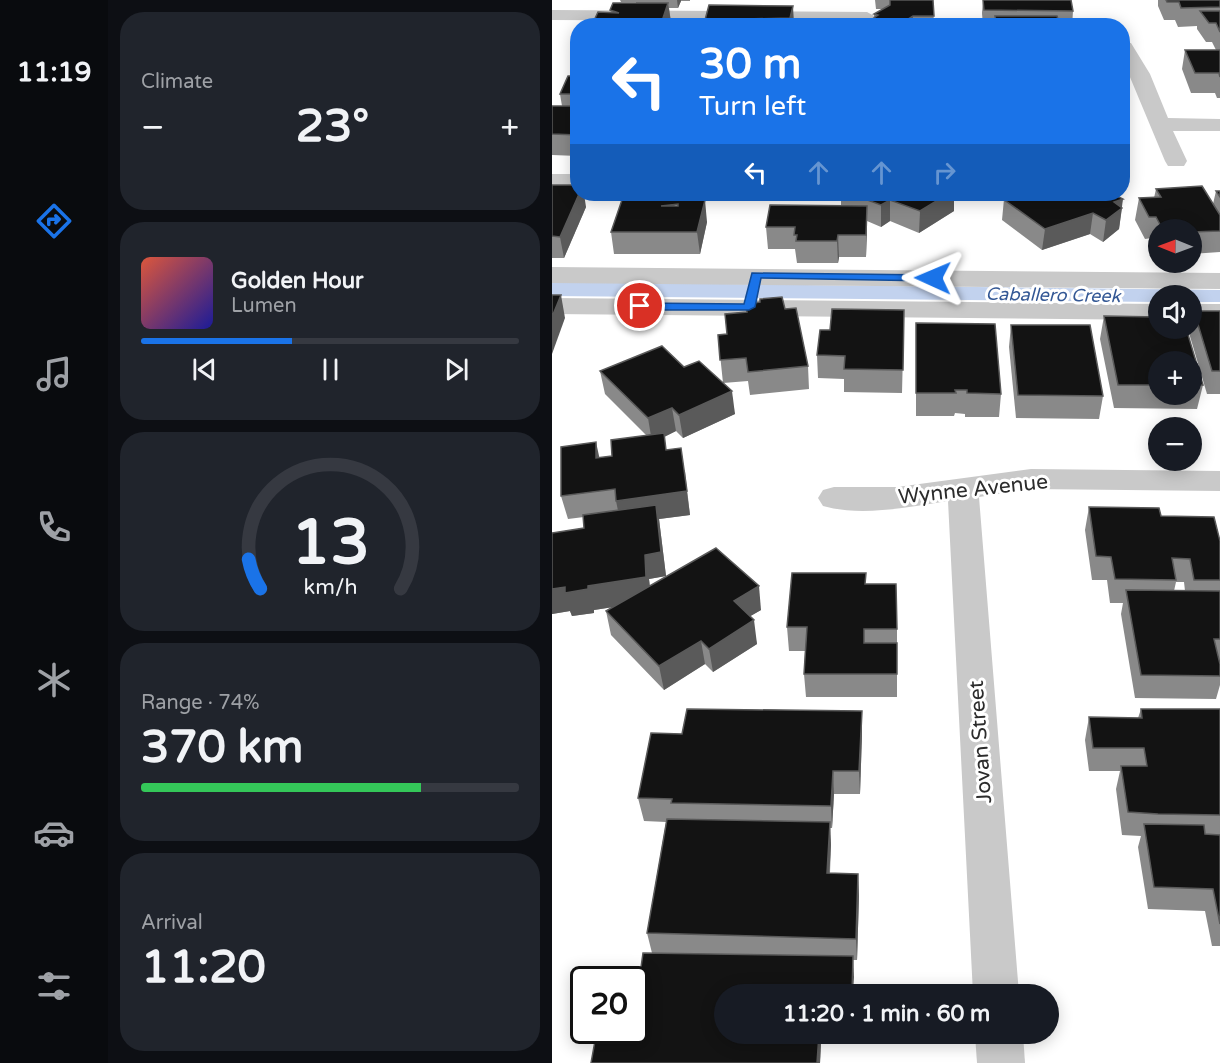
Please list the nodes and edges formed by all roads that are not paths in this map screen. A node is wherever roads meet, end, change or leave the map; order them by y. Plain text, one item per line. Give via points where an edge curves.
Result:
1 (552, 15) edge
2 (867, 17) dead end
3 (1130, 55) edge
4 (1160, 124) junction
5 (1220, 125) edge
6 (1176, 161) dead end
7 (552, 181) edge
8 (570, 181) edge
9 (552, 275) edge
10 (977, 279) junction
11 (1220, 281) edge
12 (753, 291) junction
13 (552, 306) edge
14 (980, 310) junction
15 (1148, 312) edge
16 (1202, 312) edge
17 (1220, 312) edge
18 (1220, 481) edge
19 (963, 490) junction
20 (834, 498) dead end
21 (995, 984) edge
22 (1000, 1044) edge
23 (1001, 1063) edge

1 - 2 street
3 - 4 street via 1138,65
4 - 5 street
4 - 6 street
7 - 8 street
9 - 12 street
10 - 11 street
10 - 12 street
10 - 14 street
12 - 13 street
12 - 14 street
14 - 15 street
16 - 17 street
18 - 19 street, Wynne Avenue via 1031,479
19 - 20 street, Wynne Avenue via 897,498
19 - 21 street, Jovan Street
22 - 23 street

